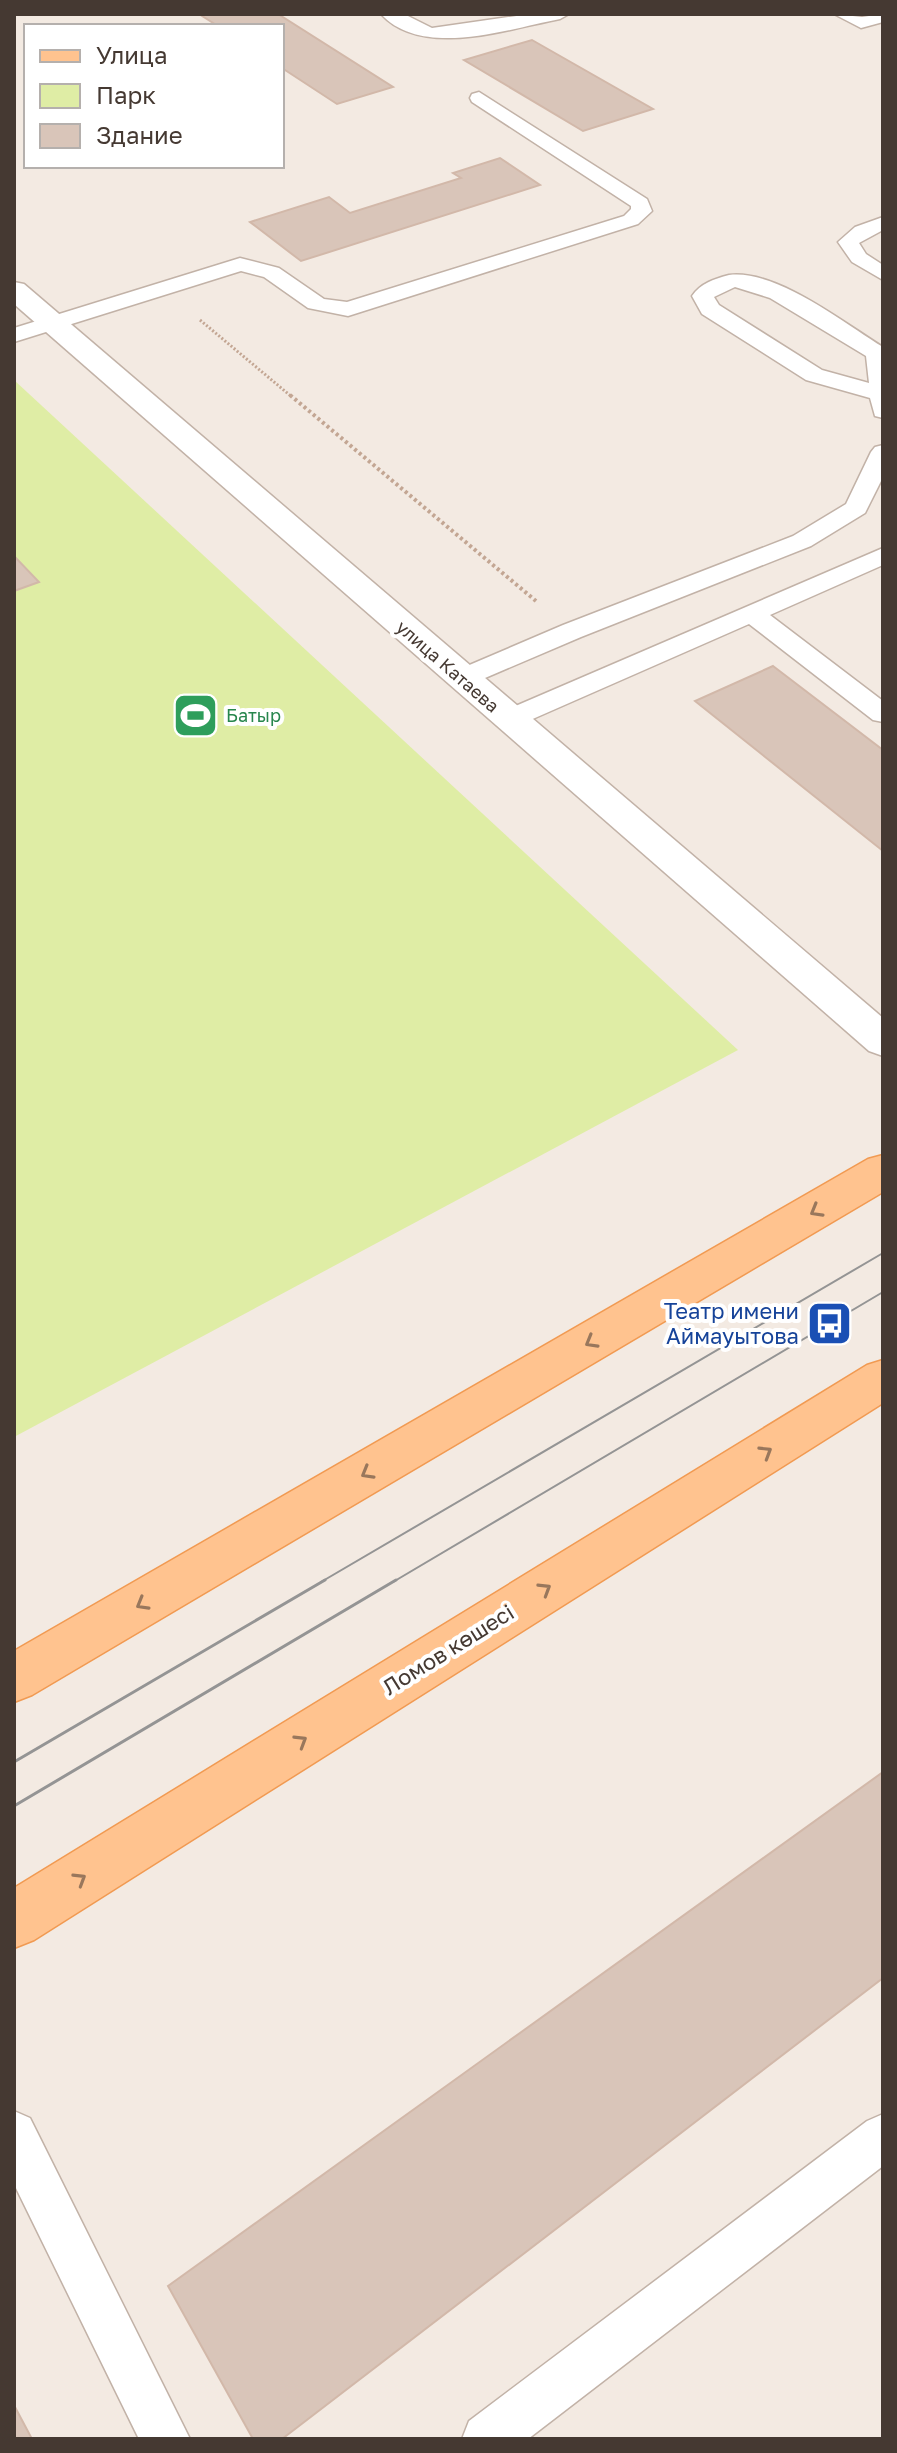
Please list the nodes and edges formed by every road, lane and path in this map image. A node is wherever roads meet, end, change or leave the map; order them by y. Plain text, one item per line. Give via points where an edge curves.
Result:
1 (390, 14) edge
2 (560, 14) edge
3 (843, 14) edge
4 (883, 16) edge
5 (861, 23) junction
6 (883, 34) edge
7 (479, 98) dead end
8 (883, 223) edge
9 (883, 274) edge
10 (162, 288) junction
11 (15, 292) edge
12 (52, 323) junction
13 (14, 335) edge
14 (881, 402) edge
15 (883, 452) edge
16 (883, 556) edge
17 (751, 613) junction
18 (572, 631) junction
19 (462, 678) junction
20 (883, 714) edge
21 (509, 719) junction
22 (883, 1041) edge
23 (883, 1171) edge
24 (883, 1379) edge
25 (14, 1678) edge
26 (14, 1920) edge
27 (14, 2134) edge
28 (883, 2137) edge
29 (165, 2439) edge
30 (487, 2439) edge

1 - 2 lane via 429,34
3 - 5 lane
4 - 5 lane
5 - 6 lane
7 - 10 lane via 640,203 642,211 631,220 348,309 317,306 258,265 240,264
8 - 9 lane via 848,242 859,258
10 - 12 lane
10 - 18 path
11 - 12 street, улица Катаева
12 - 13 lane
12 - 19 street, улица Катаева
14 - 14 lane via 877,353 746,281 714,285 703,296 710,309 814,375
15 - 18 lane via 856,508 802,541
16 - 17 lane
17 - 20 lane
17 - 21 lane
18 - 19 lane
19 - 21 street, улица Катаева
21 - 22 street, улица Катаева
23 -> 25 main road
26 -> 24 main road, Ломов көшесі
27 - 29 lane
28 - 30 lane

